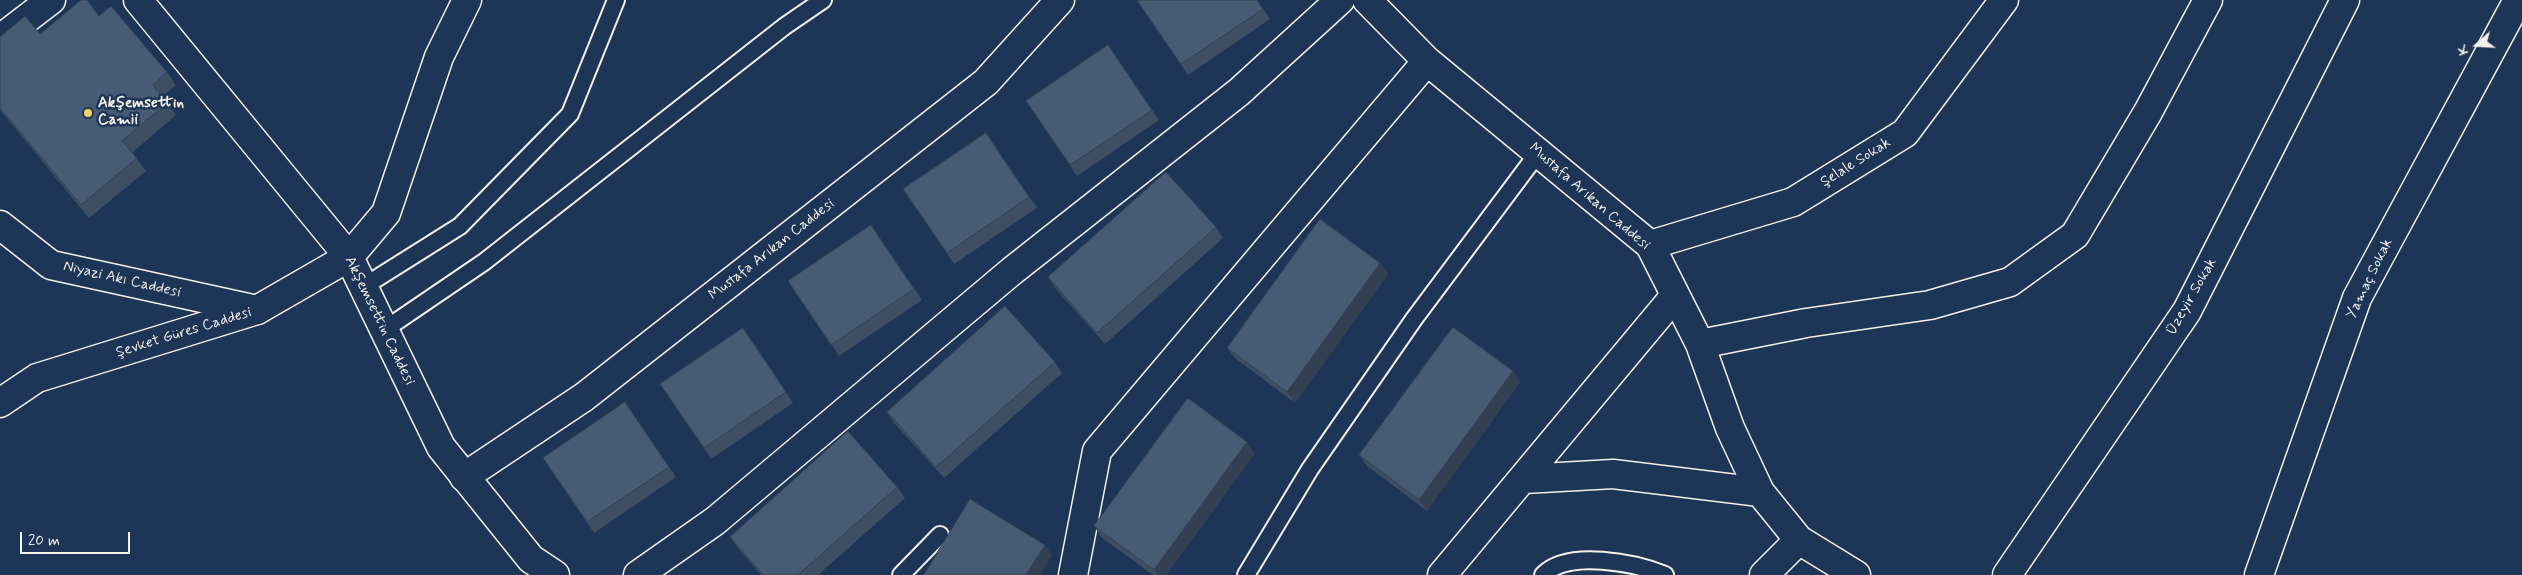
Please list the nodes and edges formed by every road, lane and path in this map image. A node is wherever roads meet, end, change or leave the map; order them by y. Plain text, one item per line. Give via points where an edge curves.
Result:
1 (50, 0) edge
2 (138, 0) edge
3 (467, 0) edge
4 (616, 0) edge
5 (823, 0) edge
6 (1060, 0) edge
7 (1340, 0) edge
8 (1367, 0) edge
9 (2004, 0) edge
10 (2208, 0) edge
11 (2345, 0) edge
12 (2518, 0) edge
13 (0, 39) edge
14 (1427, 61) junction
15 (1538, 153) junction
16 (0, 225) edge
17 (1650, 245) junction
18 (349, 258) junction
19 (363, 287) junction
20 (1674, 297) junction
21 (257, 310) junction
22 (384, 330) junction
23 (1700, 344) junction
24 (0, 403) edge
25 (464, 477) junction
26 (1524, 478) junction
27 (1760, 492) junction
28 (940, 535) dead end
29 (1799, 540) junction
30 (555, 575) edge
31 (638, 575) edge
32 (901, 575) edge
33 (1073, 575) edge
34 (1246, 575) edge
35 (1442, 575) edge
36 (1543, 575) edge
37 (1665, 575) edge
38 (1764, 575) edge
39 (1856, 575) edge
40 (2007, 575) edge
41 (2259, 575) edge

1 - 13 street
2 - 18 street, Akşemsettin Caddesi
3 - 18 street, Şevket Güres Caddesi via 439,57 386,213
4 - 19 lane via 570,114 460,226
5 - 22 lane via 484,262
6 - 25 street, Mustafa Arıkan Caddesi via 986,82 584,397
7 - 31 street via 1239,92 1012,272 715,521
8 - 14 street, Mustafa Arıkan Caddesi
9 - 17 street, Şelale Sokak via 1905,132 1794,202
10 - 23 street via 2148,112 2074,235 2010,282 1930,305 1806,323
11 - 40 street, Üzeyir Sokak via 2187,311
12 - 41 street, Yamaç Sokak via 2357,298
14 - 15 street, Mustafa Arıkan Caddesi
14 - 33 street via 1097,451
15 - 17 street, Mustafa Arıkan Caddesi
15 - 34 lane via 1408,327 1310,470
16 - 21 street, Niyazi Akı Caddesi via 51,264
17 - 20 street, Mustafa Arıkan Caddesi
18 - 19 street, Akşemsettin Caddesi
18 - 21 street, Şevket Güres Caddesi
19 - 22 street, Akşemsettin Caddesi
20 - 23 street, Mustafa Arıkan Caddesi
20 - 26 street
21 - 24 street, Şevket Güres Caddesi via 37,378
22 - 25 street, Akşemsettin Caddesi via 441,448
23 - 27 street, Mustafa Arıkan Caddesi via 1730,428
25 - 30 street, Akşemsettin Caddesi via 532,559
26 - 27 street via 1613,474
26 - 35 street
27 - 29 street, Mustafa Arıkan Caddesi
28 - 32 lane
29 - 38 street
29 - 39 street, Mustafa Arıkan Caddesi
36 - 37 lane via 1569,563 1591,560 1634,565

